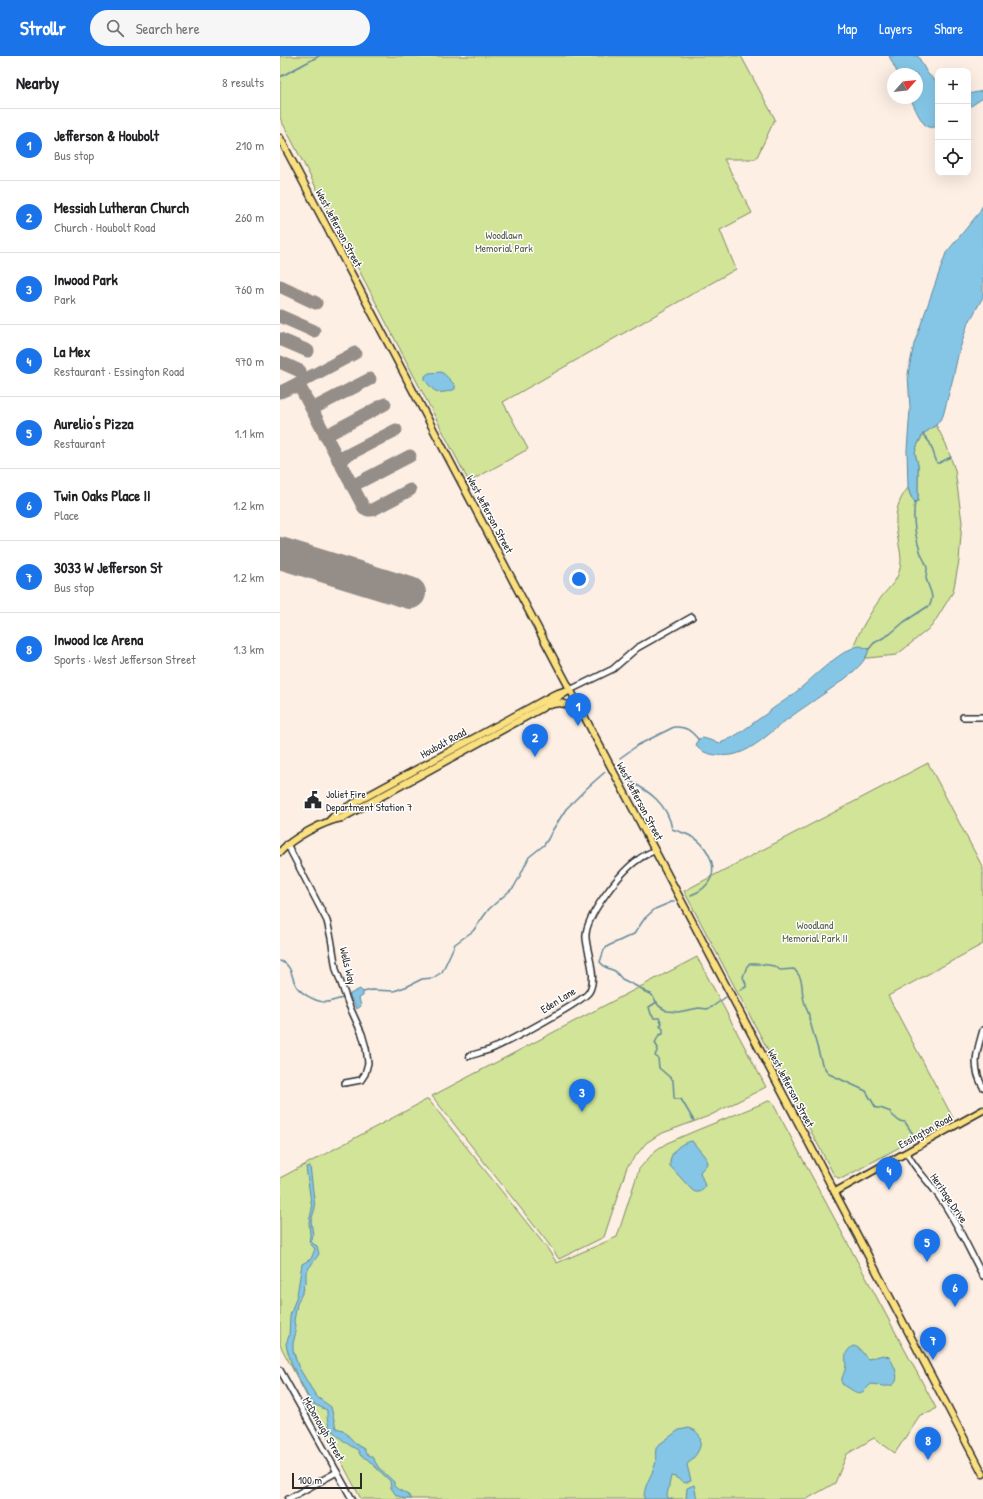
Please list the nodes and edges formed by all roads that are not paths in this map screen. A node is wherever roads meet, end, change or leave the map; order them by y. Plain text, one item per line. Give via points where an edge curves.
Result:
1 (280, 138) edge
2 (692, 617) dead end
3 (570, 690) junction
4 (542, 708) junction
5 (963, 717) dead end
6 (983, 717) edge
7 (585, 718) junction
8 (330, 820) junction
9 (287, 844) junction
10 (280, 845) edge
11 (655, 850) junction
12 (280, 852) edge
13 (983, 1030) edge
14 (469, 1056) dead end
15 (345, 1083) dead end
16 (983, 1087) edge
17 (983, 1110) edge
18 (907, 1153) junction
19 (835, 1192) junction
20 (983, 1276) edge
21 (280, 1370) edge
22 (337, 1472) junction
23 (983, 1474) edge
24 (288, 1499) edge
25 (352, 1499) edge

1 - 3 main road, West Jefferson Street
2 - 3 street, Houbolt Road via 637,648 612,669
3 - 4 main road, Houbolt Road
3 - 7 main road, West Jefferson Street
3 - 8 main road, Houbolt Road via 555,694 358,800
4 - 7 main road via 559,702 565,703
4 - 8 main road, Houbolt Road via 342,818
5 - 6 street
7 - 11 main road, West Jefferson Street
8 - 9 main road, Houbolt Road
9 - 10 main road, Houbolt Road
9 - 12 main road, Houbolt Road
9 - 15 street, Wells Way via 327,921 336,969 366,1048 366,1074 361,1080
11 - 14 street, Eden Lane via 638,859 626,870 598,904 589,921 585,936 593,973 589,991 583,998 489,1050
11 - 19 main road, West Jefferson Street
13 - 16 street via 975,1064
17 - 18 main road, Essington Road
18 - 19 main road, Essington Road
18 - 20 street, Heritage Drive via 949,1211
19 - 23 main road, West Jefferson Street
21 - 22 street, McDonough Street
22 - 24 street
22 - 25 street, McDonough Street

